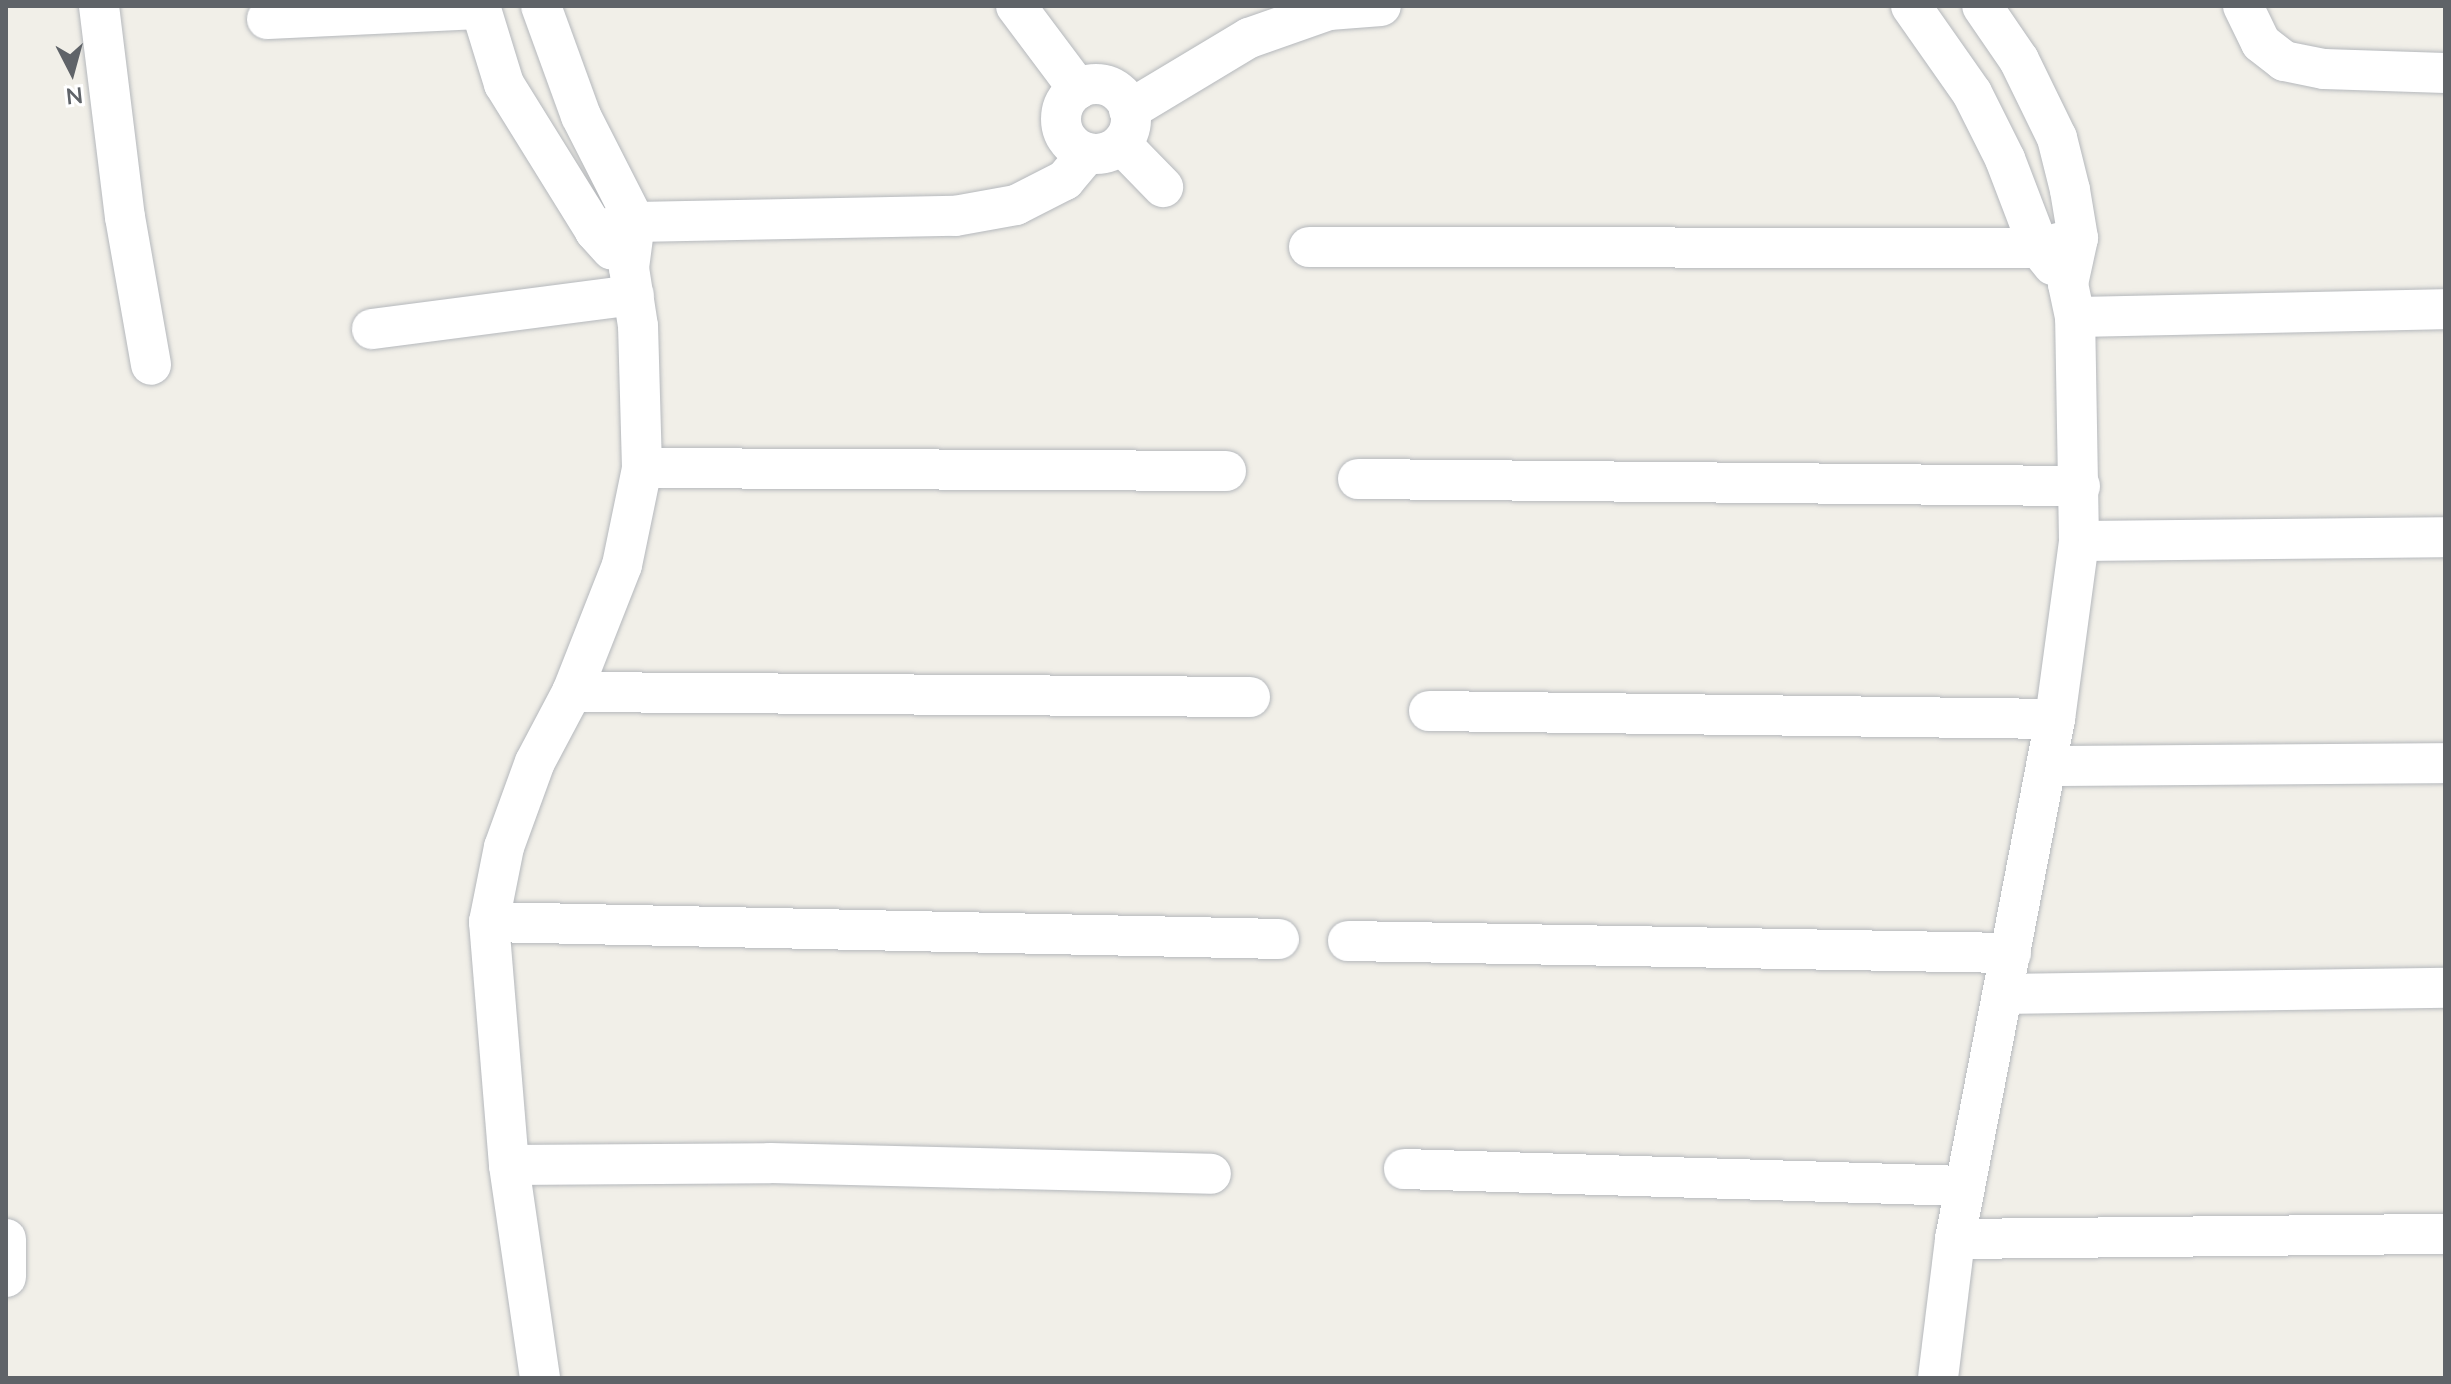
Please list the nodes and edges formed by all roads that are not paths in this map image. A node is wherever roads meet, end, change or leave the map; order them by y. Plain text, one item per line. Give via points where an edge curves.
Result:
1 (99, 6) edge
2 (541, 6) edge
3 (1016, 6) edge
4 (1381, 6) edge
5 (1911, 6) edge
6 (1982, 6) edge
7 (2243, 6) edge
8 (480, 8) edge
9 (267, 19) dead end
10 (2445, 73) edge
11 (1078, 89) junction
12 (1113, 136) junction
13 (1163, 187) dead end
14 (635, 222) junction
15 (595, 231) junction
16 (2078, 238) junction
17 (1309, 247) dead end
18 (2039, 248) junction
19 (631, 282) junction
20 (2072, 300) junction
21 (2445, 309) edge
22 (372, 329) dead end
23 (151, 365) dead end
24 (642, 468) junction
25 (1226, 471) dead end
26 (1358, 479) dead end
27 (2080, 486) junction
28 (2445, 537) edge
29 (2079, 541) junction
30 (572, 692) junction
31 (1250, 697) dead end
32 (1429, 711) dead end
33 (2055, 719) junction
34 (2445, 763) edge
35 (2046, 766) junction
36 (489, 922) junction
37 (1279, 939) dead end
38 (1348, 941) dead end
39 (2011, 953) junction
40 (2445, 988) edge
41 (2003, 994) junction
42 (509, 1165) junction
43 (1404, 1169) dead end
44 (1211, 1174) dead end
45 (1964, 1186) junction
46 (2445, 1234) edge
47 (6, 1239) edge
48 (1955, 1239) junction
49 (6, 1277) edge
50 (540, 1378) edge
51 (1938, 1378) edge

1 - 23 street via 125,217
2 - 14 street via 581,116
3 - 11 street
4 - 12 street via 1329,10 1249,38
5 - 18 street via 1972,93 2005,159
6 - 16 street via 2019,60 2057,138
7 - 10 street via 2261,43 2284,61 2324,69
8 - 9 street
8 - 15 street via 504,84
11 - 12 street via 1105,85 1118,91
11 - 12 street via 1062,110 1066,137
12 - 13 street
12 - 14 street via 1065,180 1016,205 955,216
14 - 15 street
14 - 19 street
15 - 19 street
16 - 18 street
16 - 20 street
17 - 18 street
18 - 20 street
19 - 22 street
19 - 24 street
20 - 21 street
20 - 27 street
24 - 25 street
24 - 30 street via 622,565
26 - 27 street
27 - 29 street
28 - 29 street
29 - 33 street
30 - 31 street
30 - 36 street via 535,762 504,847
32 - 33 street
33 - 35 street
34 - 35 street
35 - 39 street
36 - 37 street
36 - 42 street
38 - 39 street
39 - 41 street
40 - 41 street
41 - 45 street
42 - 44 street via 770,1163
42 - 50 street
43 - 45 street
45 - 48 street
46 - 48 street
47 - 49 street
48 - 51 street

